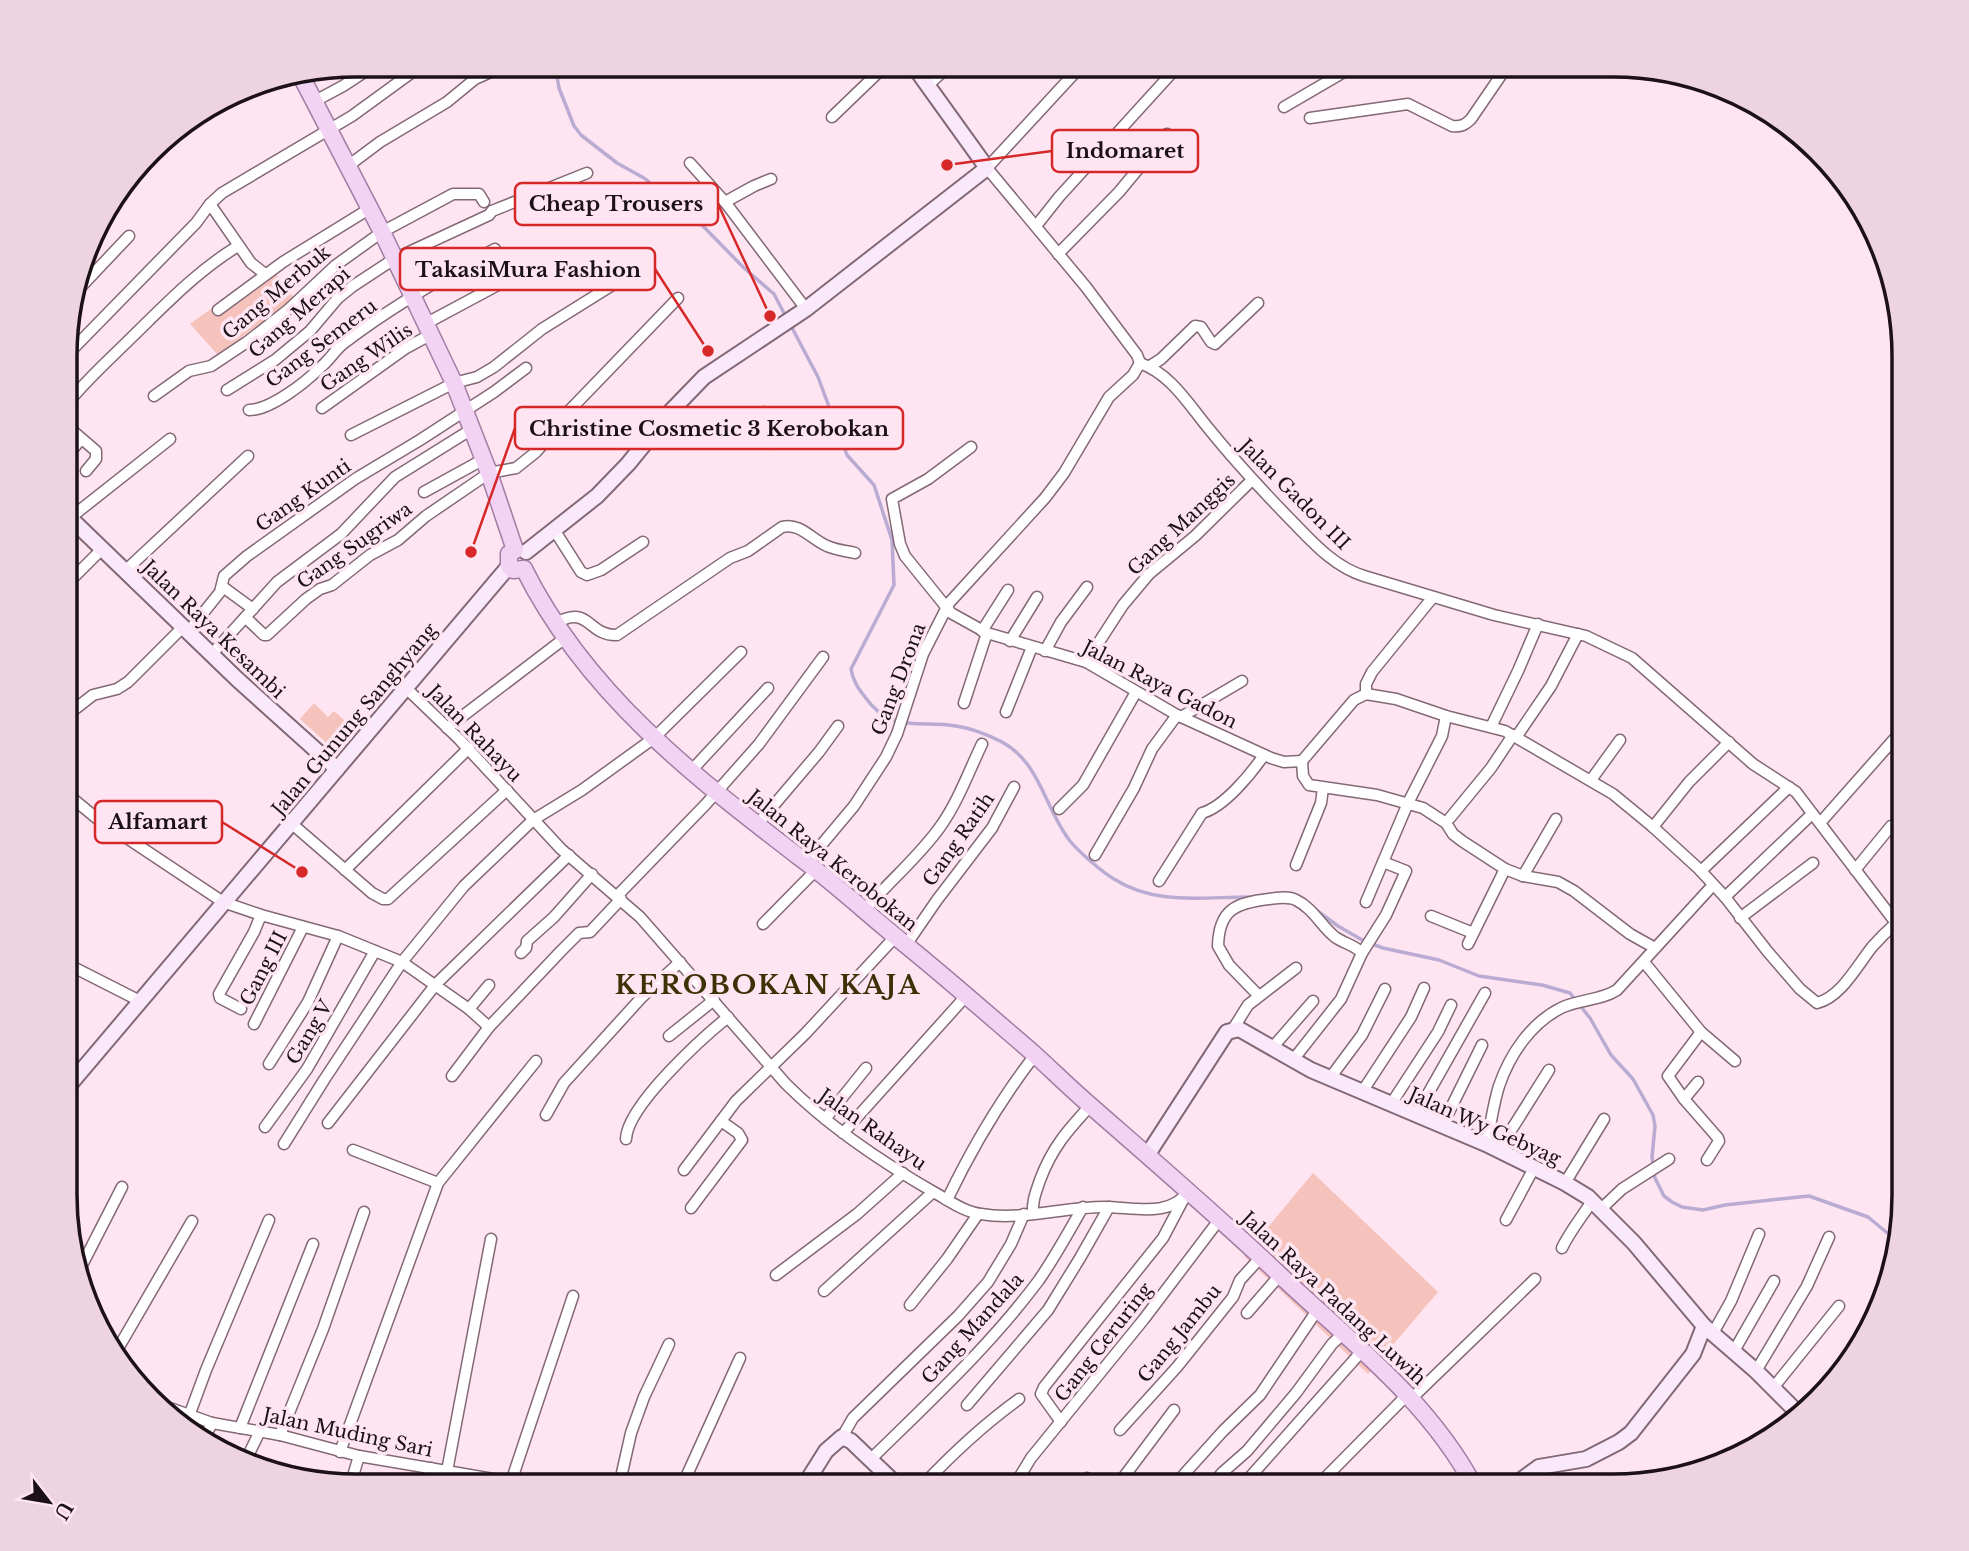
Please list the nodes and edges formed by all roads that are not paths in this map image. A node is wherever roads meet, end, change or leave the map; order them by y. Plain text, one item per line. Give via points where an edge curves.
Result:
1 (357, 77) edge
2 (406, 77) edge
3 (479, 77) edge
4 (874, 77) edge
5 (922, 77) edge
6 (937, 77) edge
7 (1072, 77) edge
8 (1168, 77) edge
9 (1329, 77) edge
10 (1500, 77) edge
11 (309, 81) edge
12 (928, 86) junction
13 (315, 101) junction
14 (1284, 107) dead end
15 (832, 117) dead end
16 (1310, 118) dead end
17 (334, 127) junction
18 (1167, 134) dead end
19 (690, 163) dead end
20 (348, 166) junction
21 (987, 168) junction
22 (587, 173) dead end
23 (771, 179) dead end
24 (484, 202) dead end
25 (725, 202) junction
26 (210, 204) junction
27 (369, 209) junction
28 (1036, 226) junction
29 (382, 232) junction
30 (129, 236) dead end
31 (238, 246) junction
32 (495, 249) dead end
33 (1058, 254) junction
34 (394, 259) junction
35 (542, 267) dead end
36 (265, 274) junction
37 (89, 279) edge
38 (614, 284) dead end
39 (412, 298) junction
40 (678, 298) dead end
41 (1258, 303) dead end
42 (806, 309) junction
43 (218, 310) dead end
44 (427, 330) junction
45 (78, 344) edge
46 (1145, 365) junction
47 (526, 368) dead end
48 (454, 383) junction
49 (227, 390) dead end
50 (77, 392) edge
51 (154, 396) dead end
52 (322, 408) dead end
53 (249, 410) dead end
54 (464, 411) junction
55 (471, 429) junction
56 (351, 435) dead end
57 (77, 436) edge
58 (80, 439) junction
59 (170, 439) dead end
60 (77, 443) edge
61 (971, 447) dead end
62 (248, 456) dead end
63 (486, 466) junction
64 (86, 471) dead end
65 (1252, 480) junction
66 (424, 492) dead end
67 (77, 511) edge
68 (77, 524) edge
69 (555, 531) junction
70 (643, 542) dead end
71 (103, 548) junction
72 (521, 551) junction
73 (855, 553) dead end
74 (517, 568) junction
75 (126, 570) junction
76 (77, 574) edge
77 (223, 587) junction
78 (1087, 587) dead end
79 (1008, 590) dead end
80 (1037, 597) dead end
81 (1433, 597) junction
82 (947, 609) junction
83 (253, 610) junction
84 (246, 618) junction
85 (556, 623) junction
86 (1538, 624) junction
87 (185, 630) junction
88 (985, 632) junction
89 (1578, 634) junction
90 (565, 638) junction
91 (1010, 640) junction
92 (1032, 647) junction
93 (1045, 651) junction
94 (741, 652) dead end
95 (211, 654) junction
96 (823, 657) dead end
97 (1086, 662) junction
98 (1242, 681) dead end
99 (406, 688) junction
100 (768, 688) dead end
101 (1136, 692) junction
102 (1366, 694) junction
103 (964, 703) dead end
104 (77, 707) edge
105 (1006, 712) dead end
106 (1179, 716) junction
107 (1446, 716) junction
108 (838, 726) dead end
109 (1491, 727) junction
110 (447, 728) junction
111 (1515, 735) junction
112 (654, 738) junction
113 (1620, 740) dead end
114 (1892, 741) edge
115 (1728, 742) junction
116 (982, 744) dead end
117 (469, 748) junction
118 (1264, 755) junction
119 (1302, 761) junction
120 (337, 769) junction
121 (690, 772) junction
122 (1591, 780) junction
123 (1014, 787) dead end
124 (1789, 787) junction
125 (1323, 788) junction
126 (507, 790) junction
127 (716, 792) junction
128 (77, 800) edge
129 (1408, 803) junction
130 (1059, 809) dead end
131 (1812, 814) junction
132 (1450, 818) dead end
133 (1556, 819) dead end
134 (533, 820) junction
135 (291, 822) junction
136 (1819, 823) junction
137 (757, 825) junction
138 (1891, 825) dead end
139 (1653, 827) junction
140 (569, 855) junction
141 (1094, 855) dead end
142 (1383, 862) junction
143 (1813, 863) dead end
144 (1296, 865) dead end
145 (811, 866) junction
146 (1505, 869) junction
147 (345, 870) junction
148 (1855, 870) junction
149 (1701, 872) junction
150 (592, 874) junction
151 (1523, 876) junction
152 (1159, 881) dead end
153 (1713, 885) junction
154 (1725, 897) junction
155 (619, 898) junction
156 (223, 902) junction
157 (1366, 902) dead end
158 (863, 912) junction
159 (261, 915) junction
160 (1432, 916) dead end
161 (1740, 918) junction
162 (1892, 919) edge
163 (764, 925) dead end
164 (1892, 926) edge
165 (303, 927) junction
166 (1474, 933) junction
167 (338, 936) junction
168 (901, 941) junction
169 (1468, 944) dead end
170 (1655, 948) junction
171 (1364, 950) junction
172 (375, 951) junction
173 (521, 953) dead end
174 (402, 962) junction
175 (680, 962) junction
176 (1644, 962) junction
177 (1296, 968) dead end
178 (77, 969) edge
179 (436, 984) junction
180 (489, 985) dead end
181 (1424, 988) dead end
182 (1385, 989) dead end
183 (1485, 993) dead end
184 (966, 996) junction
185 (1259, 996) junction
186 (714, 1000) junction
187 (140, 1001) junction
188 (1313, 1001) dead end
189 (1451, 1005) dead end
190 (242, 1009) dead end
191 (469, 1009) junction
192 (727, 1017) junction
193 (254, 1024) dead end
194 (489, 1027) junction
195 (1233, 1029) junction
196 (1701, 1032) junction
197 (669, 1036) dead end
198 (1482, 1045) dead end
199 (1272, 1048) junction
200 (1035, 1055) junction
201 (1293, 1060) junction
202 (1735, 1060) dead end
203 (536, 1061) dead end
204 (269, 1064) dead end
205 (771, 1068) junction
206 (866, 1068) dead end
207 (1549, 1070) dead end
208 (452, 1076) dead end
209 (77, 1077) edge
210 (1330, 1078) junction
211 (1698, 1082) dead end
212 (1362, 1092) junction
213 (1684, 1099) junction
214 (1391, 1104) junction
215 (1090, 1106) junction
216 (546, 1115) dead end
217 (1416, 1115) junction
218 (825, 1119) junction
219 (1604, 1119) dead end
220 (720, 1121) junction
221 (328, 1123) dead end
222 (1442, 1126) junction
223 (265, 1127) dead end
224 (843, 1133) junction
225 (626, 1139) dead end
226 (284, 1144) dead end
227 (1492, 1147) junction
228 (353, 1150) dead end
229 (1148, 1154) junction
230 (1707, 1160) dead end
231 (1665, 1161) dead end
232 (1534, 1168) junction
233 (684, 1170) dead end
234 (903, 1173) junction
235 (438, 1183) junction
236 (1565, 1183) junction
237 (122, 1187) dead end
238 (933, 1192) junction
239 (1186, 1195) junction
240 (947, 1199) junction
241 (1597, 1205) junction
242 (1083, 1207) junction
243 (1109, 1207) junction
244 (691, 1208) dead end
245 (365, 1212) dead end
246 (978, 1214) junction
247 (1028, 1214) junction
248 (192, 1220) dead end
249 (269, 1220) dead end
250 (1219, 1220) junction
251 (1506, 1220) dead end
252 (1759, 1234) dead end
253 (1829, 1237) dead end
254 (491, 1239) dead end
255 (313, 1244) dead end
256 (1562, 1248) dead end
257 (1261, 1257) junction
258 (85, 1259) edge
259 (776, 1275) dead end
260 (1280, 1275) junction
261 (1535, 1279) dead end
262 (1774, 1281) dead end
263 (824, 1291) dead end
264 (573, 1296) dead end
265 (910, 1305) dead end
266 (1839, 1306) dead end
267 (1318, 1309) junction
268 (1247, 1314) dead end
269 (1344, 1333) junction
270 (1713, 1333) junction
271 (669, 1344) dead end
272 (121, 1345) edge
273 (1362, 1350) junction
274 (1734, 1351) junction
275 (740, 1357) dead end
276 (1756, 1371) junction
277 (1773, 1388) junction
278 (1410, 1396) junction
279 (1018, 1399) dead end
280 (967, 1405) dead end
281 (1793, 1408) edge
282 (1174, 1410) dead end
283 (183, 1414) edge
284 (189, 1416) junction
285 (1061, 1422) junction
286 (212, 1423) junction
287 (240, 1428) junction
288 (1120, 1430) dead end
289 (208, 1431) edge
290 (260, 1431) junction
291 (280, 1435) junction
292 (842, 1437) junction
293 (340, 1452) junction
294 (249, 1453) edge
295 (359, 1456) junction
296 (870, 1460) junction
297 (431, 1468) junction
298 (447, 1471) junction
299 (354, 1474) edge
300 (429, 1474) edge
301 (453, 1474) edge
302 (517, 1474) edge
303 (622, 1474) edge
304 (687, 1474) edge
305 (812, 1474) edge
306 (885, 1474) edge
307 (934, 1474) edge
308 (1021, 1474) edge
309 (1126, 1474) edge
310 (1184, 1474) edge
311 (1221, 1474) edge
312 (1253, 1474) edge
313 (1329, 1474) edge
314 (1467, 1474) edge
315 (1529, 1474) edge

1 - 13 street
2 - 17 street
3 - 20 street
4 - 15 street
5 - 12 street
6 - 12 street
7 - 21 street
8 - 28 street
9 - 14 street
10 - 16 street via 1471,119 1459,127 1408,104
11 - 13 main road
12 - 21 street
13 - 17 main road
17 - 20 main road
17 - 26 street
18 - 33 street
19 - 25 street
20 - 27 main road
21 - 28 street
21 - 42 street
22 - 34 street, Gang Merapi via 492,211
23 - 25 street
24 - 29 street, Gang Merbuk via 472,192 453,194
25 - 42 street
26 - 31 street
26 - 45 street
27 - 29 main road
27 - 36 street
28 - 33 street
29 - 34 main road
29 - 51 street, Gang Merbuk via 247,342 211,366 189,371
30 - 37 street
31 - 36 street
31 - 50 street via 180,290
32 - 39 street, Gang Semeru
33 - 46 street
34 - 39 main road
34 - 49 street, Gang Merapi via 338,298 321,320 275,360
35 - 44 street, Gang Wilis via 513,277
36 - 43 street
38 - 48 street via 546,326 494,367
39 - 44 main road
39 - 53 street, Gang Semeru via 342,344 294,388 262,408
40 - 63 street via 566,414 536,452 516,468
41 - 46 street via 1215,344 1195,326 1161,359
42 - 69 street via 704,377 628,464
44 - 48 main road
44 - 52 street, Gang Wilis
46 - 65 street, Jalan Gadon III via 1176,388
46 - 82 street via 1109,397 1045,498
47 - 54 street, Gang Kunti
48 - 54 main road
48 - 56 street
54 - 55 main road
54 - 77 street, Gang Kunti via 280,531 228,572
55 - 63 main road
55 - 83 street via 395,477 341,534 277,583
57 - 58 street
58 - 60 street
58 - 64 street via 98,454
59 - 67 street
61 - 82 street, Jalan Raya Gadon via 892,499 905,556
62 - 75 street
63 - 66 street
63 - 72 main road
63 - 84 street, Gang Sugriwa via 398,540 306,599 267,635
65 - 81 street, Jalan Gadon III via 1344,568
65 - 97 street, Gang Manggis via 1149,574
68 - 71 street, Jalan Raya Kesambi
69 - 70 street via 587,575
69 - 72 street
71 - 75 street, Jalan Raya Kesambi
71 - 76 street
72 - 74 main road via 509,554
73 - 85 street via 830,547 800,529 782,527 617,635 607,636 578,616
74 - 85 main road, Jalan Raya Kerobokan
74 - 99 street, Jalan Gunung Sanghyang
75 - 87 street, Jalan Raya Kesambi
77 - 83 street
77 - 87 street, Gang Kunti
78 - 93 street
79 - 88 street
80 - 91 street
81 - 86 street, Jalan Gadon III
81 - 102 street via 1368,678
82 - 88 street, Jalan Raya Gadon
82 - 145 street, Gang Drona via 923,654 886,757
83 - 84 street
84 - 95 street
85 - 90 main road, Jalan Raya Kerobokan
86 - 89 street, Jalan Gadon III
86 - 109 street
87 - 95 street, Jalan Raya Kesambi
87 - 104 street, Gang Kunti via 128,682 93,695
88 - 91 street, Jalan Raya Gadon
88 - 103 street
89 - 111 street via 1556,676
89 - 115 street, Jalan Gadon III via 1632,658
90 - 110 street
90 - 112 main road, Jalan Raya Kerobokan
91 - 92 street, Jalan Raya Gadon
92 - 93 street, Jalan Raya Gadon
92 - 105 street
93 - 97 street, Jalan Raya Gadon
94 - 112 street
95 - 120 street, Jalan Raya Kesambi
96 - 127 street via 776,723
97 - 101 street, Jalan Raya Gadon
98 - 106 street
99 - 110 street, Jalan Rahayu
99 - 120 street, Jalan Gunung Sanghyang
100 - 121 street
101 - 106 street, Jalan Raya Gadon
101 - 130 street via 1089,776
102 - 107 street
102 - 119 street via 1354,700
106 - 118 street, Jalan Raya Gadon
106 - 141 street via 1152,749
107 - 109 street
107 - 129 street via 1442,736
108 - 137 street
109 - 111 street
110 - 117 street, Jalan Rahayu
111 - 122 street
111 - 132 street
112 - 121 main road, Jalan Raya Kerobokan
112 - 134 street
113 - 122 street
114 - 136 street
115 - 124 street, Jalan Gadon III
115 - 139 street
116 - 158 street via 940,827
117 - 126 street, Jalan Rahayu
117 - 147 street
118 - 119 street, Jalan Raya Gadon via 1284,762
118 - 152 street via 1247,777 1202,813
119 - 125 street via 1305,781
120 - 135 street, Jalan Gunung Sanghyang
121 - 127 main road, Jalan Raya Kerobokan
122 - 139 street
123 - 168 street, Gang Ratih via 992,828
124 - 131 street, Jalan Gadon III
124 - 149 street
125 - 129 street
125 - 144 street
126 - 134 street, Jalan Rahayu
126 - 147 street via 388,899 372,893
127 - 137 main road, Jalan Raya Kerobokan
127 - 155 street
128 - 156 street via 106,826
129 - 142 street
129 - 146 street via 1433,813 1461,841
131 - 136 street, Jalan Gadon III
131 - 154 street
133 - 151 street
134 - 140 street, Jalan Rahayu
134 - 174 street via 464,886
135 - 147 street
135 - 156 street, Jalan Gunung Sanghyang
136 - 148 street, Jalan Gadon III
137 - 145 main road, Jalan Raya Kerobokan
138 - 148 street
139 - 149 street
140 - 150 street, Jalan Rahayu
140 - 179 street
142 - 157 street
142 - 171 street via 1406,871
143 - 161 street
145 - 158 main road, Jalan Raya Kerobokan
145 - 163 street, Gang Drona
146 - 151 street
146 - 166 street
148 - 162 street, Jalan Gadon III
149 - 153 street
150 - 155 street, Jalan Rahayu
150 - 173 street via 526,942
151 - 170 street via 1559,882
153 - 154 street
153 - 170 street
154 - 161 street
155 - 175 street, Jalan Rahayu
155 - 194 street via 590,932 579,933
156 - 159 street
156 - 187 street, Jalan Gunung Sanghyang
158 - 168 main road, Jalan Raya Kerobokan
159 - 165 street
159 - 190 street via 219,994
160 - 166 street
161 - 164 street via 1817,1003 1842,986
165 - 167 street
165 - 193 street, Gang III
166 - 169 street
167 - 172 street
167 - 204 street via 308,1002
168 - 184 main road, Jalan Raya Kerobokan
168 - 205 street, Gang Ratih
170 - 176 street
171 - 185 street via 1335,937 1294,898 1239,904 1222,923 1218,946 1229,965
171 - 201 street via 1341,999
172 - 174 street
172 - 223 street, Gang V via 307,1069
174 - 179 street
174 - 226 street
175 - 186 street, Jalan Rahayu
175 - 216 street via 564,1083
176 - 196 street
176 - 227 street via 1618,990 1563,1006 1526,1036 1499,1085
177 - 185 street
178 - 187 street
179 - 191 street
179 - 221 street
180 - 191 street
181 - 212 street via 1406,1026
182 - 210 street via 1362,1035
183 - 217 street
184 - 200 main road, Jalan Raya Kerobokan
184 - 224 street
185 - 195 street
186 - 192 street, Jalan Rahayu
186 - 197 street
187 - 209 street, Jalan Gunung Sanghyang
188 - 199 street
189 - 214 street
191 - 194 street
192 - 205 street, Jalan Rahayu
192 - 225 street via 654,1090 627,1130
194 - 208 street
195 - 199 street, Jalan Wy Gebyag
195 - 229 street via 1222,1038
196 - 202 street
196 - 213 street via 1668,1076
198 - 222 street
199 - 201 street, Jalan Wy Gebyag
200 - 215 main road, Jalan Raya Kerobokan
200 - 240 street via 999,1105
201 - 210 street, Jalan Wy Gebyag
203 - 235 street
205 - 218 street, Jalan Rahayu
205 - 220 street, Gang Ratih
206 - 218 street
207 - 227 street
210 - 212 street, Jalan Wy Gebyag
211 - 213 street
212 - 214 street, Jalan Wy Gebyag
213 - 230 street via 1718,1138
214 - 217 street, Jalan Wy Gebyag
215 - 229 main road, Jalan Raya Kerobokan
215 - 247 street via 1049,1157
217 - 222 street, Jalan Wy Gebyag
218 - 224 street, Jalan Rahayu
219 - 236 street
220 - 233 street, Gang Ratih
220 - 244 street via 742,1140
222 - 227 street, Jalan Wy Gebyag
224 - 234 street, Jalan Rahayu
227 - 232 street, Jalan Wy Gebyag
228 - 235 street
229 - 239 main road, Jalan Raya Padang Luwih
231 - 241 street
232 - 236 street, Jalan Wy Gebyag
232 - 251 street
234 - 238 street, Jalan Rahayu
234 - 259 street
235 - 293 street
236 - 241 street, Jalan Wy Gebyag
237 - 258 street
238 - 240 street, Jalan Rahayu
238 - 263 street
239 - 243 street, Jalan Rahayu via 1177,1205 1164,1209
239 - 250 main road, Jalan Raya Padang Luwih
239 - 285 street via 1163,1238 1044,1387 1041,1394
240 - 246 street, Jalan Rahayu
241 - 256 street via 1572,1228
241 - 270 street, Jalan Wy Gebyag
242 - 243 street, Jalan Rahayu
242 - 247 street, Jalan Rahayu
242 - 296 street, Gang Mandala via 1024,1299
243 - 280 street via 1048,1310
245 - 291 street
246 - 247 street, Jalan Rahayu
246 - 265 street
247 - 292 street via 988,1282 853,1418
248 - 272 street
249 - 284 street
250 - 257 main road, Jalan Raya Padang Luwih
250 - 285 street, Gang Ceruring
252 - 270 street
253 - 276 street via 1807,1286
254 - 298 street
255 - 287 street
257 - 260 main road, Jalan Raya Padang Luwih
257 - 288 street, Gang Jambu via 1191,1350
260 - 267 main road, Jalan Raya Padang Luwih
260 - 268 street
261 - 278 street
262 - 274 street
264 - 302 street
266 - 277 street
267 - 269 main road, Jalan Raya Padang Luwih
267 - 310 street via 1260,1395
269 - 273 main road, Jalan Raya Padang Luwih
269 - 311 street via 1247,1451
270 - 274 street, Jalan Wy Gebyag
270 - 315 street via 1641,1422 1619,1442 1586,1459 1539,1467
271 - 303 street via 644,1396
273 - 278 main road, Jalan Raya Padang Luwih
273 - 312 street
274 - 276 street, Jalan Wy Gebyag
275 - 304 street
276 - 277 street, Jalan Wy Gebyag
277 - 281 street, Jalan Wy Gebyag
278 - 313 street
278 - 314 main road, Jalan Raya Padang Luwih
279 - 307 street
282 - 309 street
283 - 284 street, Jalan Muding Sari
284 - 286 street, Jalan Muding Sari
285 - 308 street, Gang Ceruring
286 - 287 street, Jalan Muding Sari
286 - 289 street
287 - 290 street, Jalan Muding Sari
290 - 291 street, Jalan Muding Sari
290 - 294 street
291 - 293 street, Jalan Muding Sari
292 - 296 street
292 - 305 street
293 - 295 street, Jalan Muding Sari
295 - 297 street, Jalan Muding Sari
295 - 299 street
296 - 306 street
297 - 298 street, Jalan Muding Sari
297 - 300 street
298 - 301 street, Jalan Muding Sari

